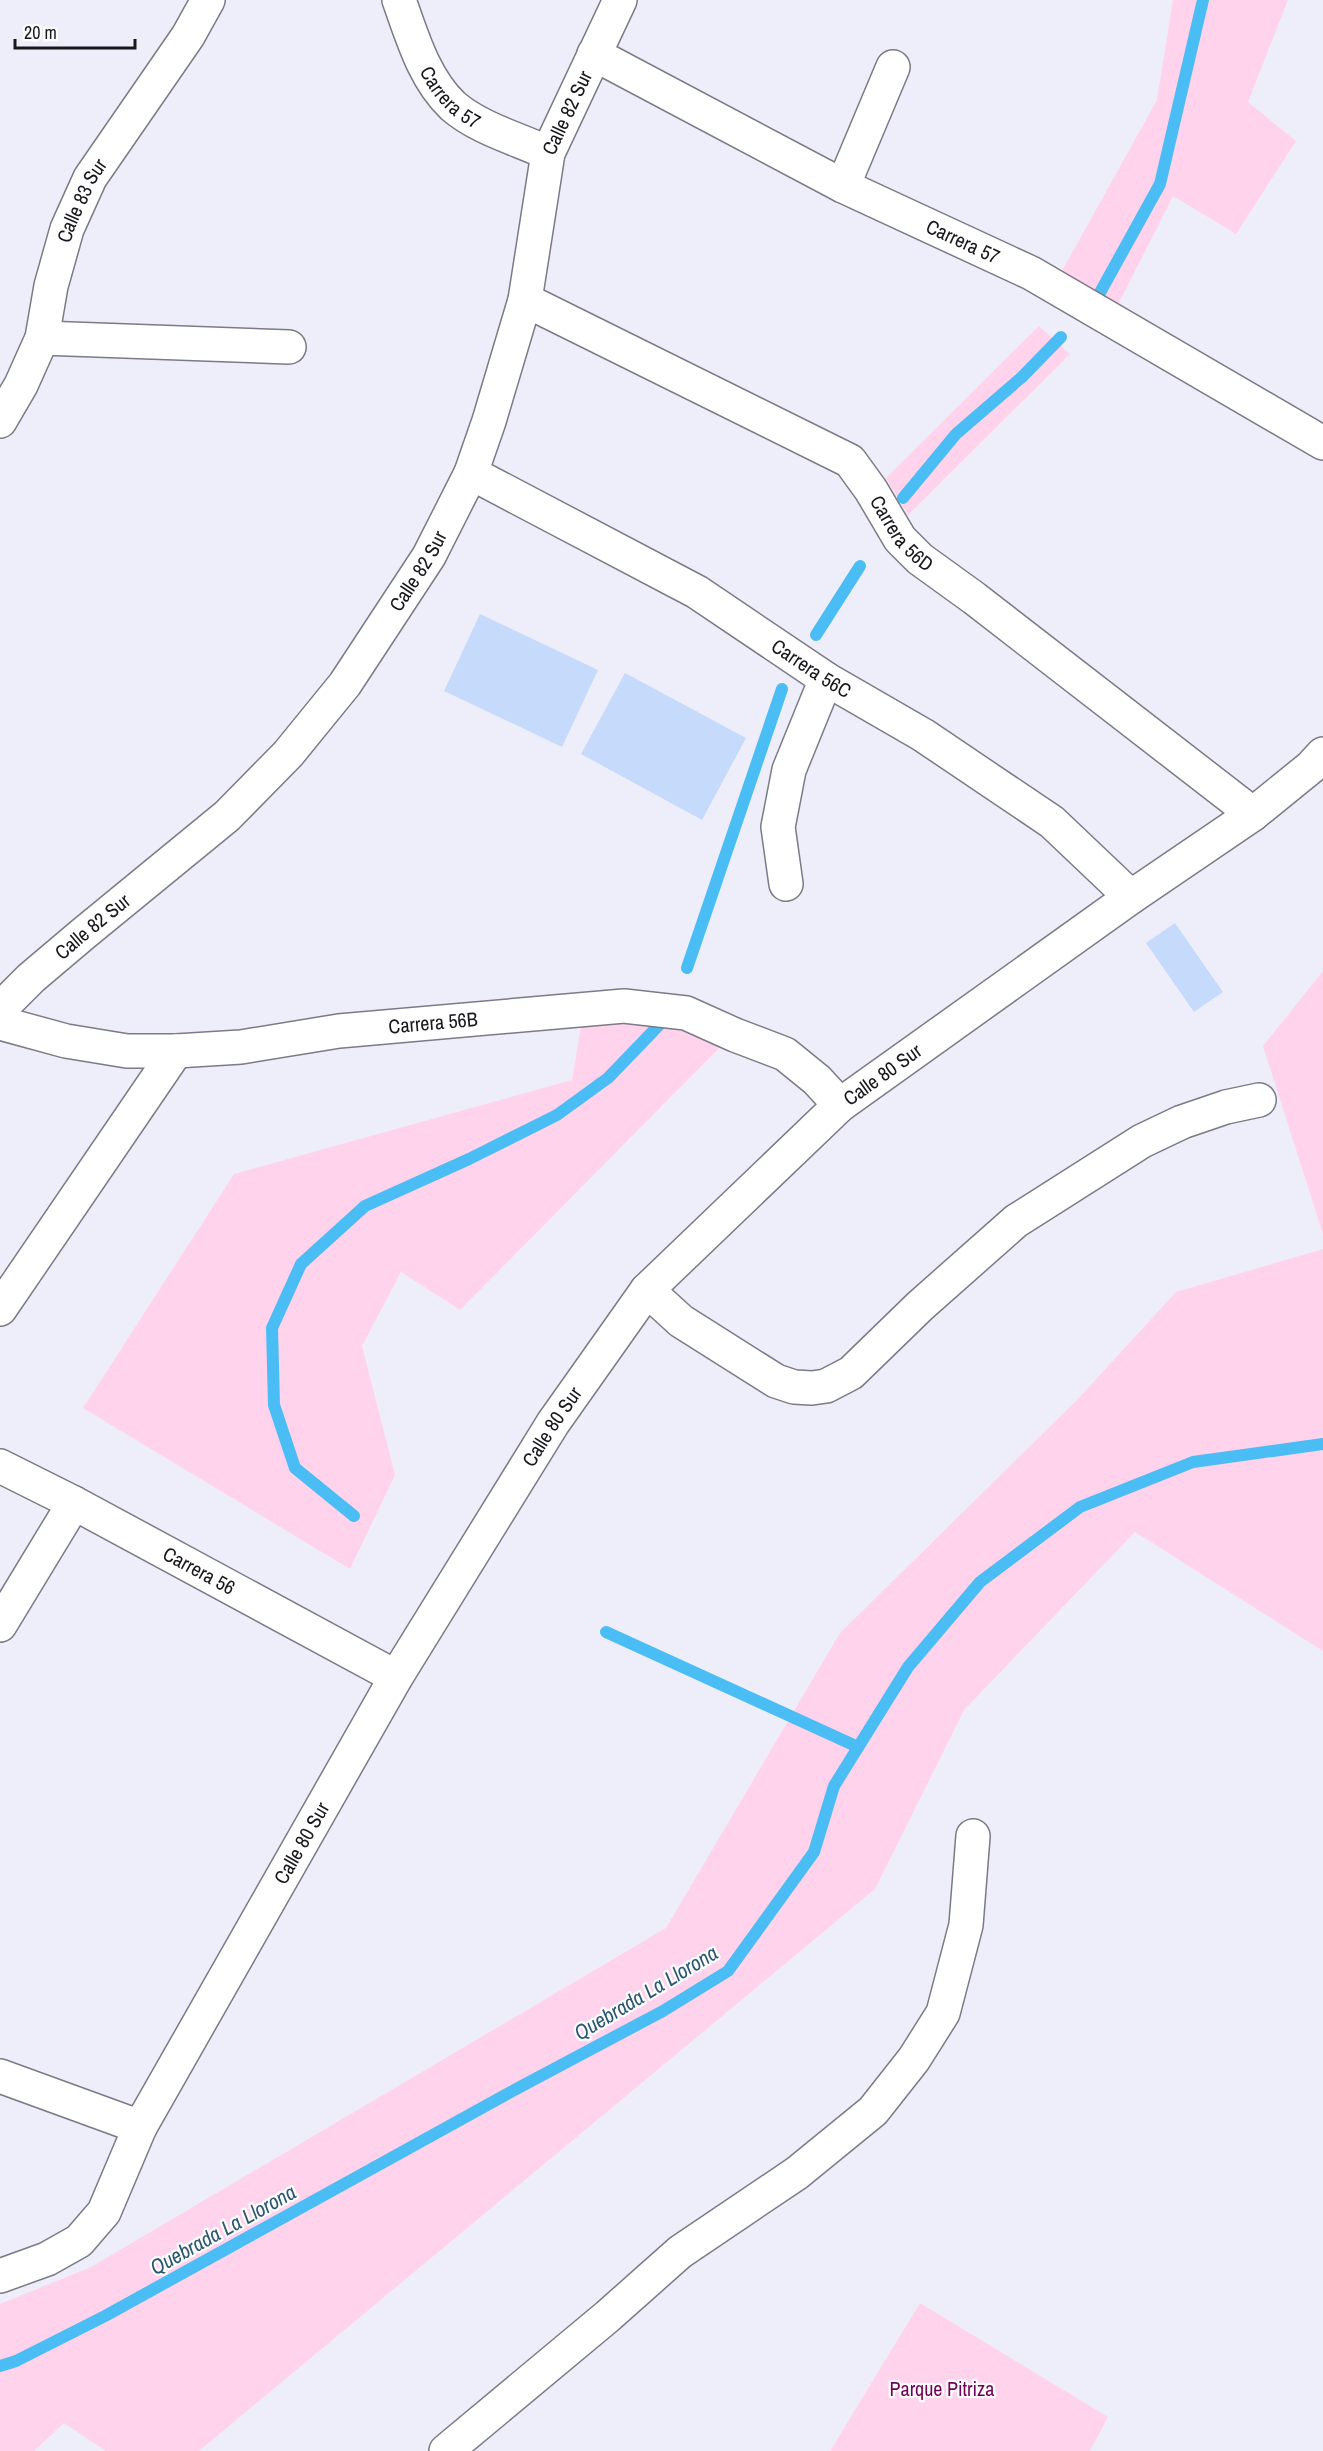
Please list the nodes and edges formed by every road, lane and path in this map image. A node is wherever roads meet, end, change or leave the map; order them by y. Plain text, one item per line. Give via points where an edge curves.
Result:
1 (208, 0) edge
2 (399, 0) edge
3 (620, 0) edge
4 (594, 54) junction
5 (893, 67) dead end
6 (548, 153) junction
7 (843, 186) junction
8 (525, 300) junction
9 (42, 338) junction
10 (289, 347) dead end
11 (0, 421) edge
12 (1323, 443) edge
13 (471, 473) junction
14 (826, 679) junction
15 (1323, 754) edge
16 (1253, 814) junction
17 (786, 884) dead end
18 (1131, 897) junction
19 (0, 1009) edge
20 (0, 1023) edge
21 (176, 1051) junction
22 (1259, 1100) dead end
23 (840, 1105) junction
24 (647, 1290) junction
25 (0, 1309) edge
26 (0, 1466) edge
27 (74, 1503) junction
28 (0, 1625) edge
29 (396, 1677) junction
30 (973, 1836) dead end
31 (0, 2076) edge
32 (140, 2127) junction
33 (0, 2276) edge
34 (446, 2451) edge

1 - 9 street, Calle 83 Sur via 188,36 90,178 67,229
2 - 6 street, Carrera 57 via 436,86 454,106 482,124
3 - 4 street, Calle 82 Sur
4 - 6 street, Calle 82 Sur
4 - 7 street, Carrera 57
5 - 7 street
6 - 8 street, Calle 82 Sur
7 - 12 street, Carrera 57 via 1031,273
8 - 13 street, Calle 82 Sur
8 - 16 street, Carrera 56D via 850,461 900,539 920,559
9 - 10 street
9 - 11 street, Calle 83 Sur
13 - 14 street, Carrera 56C via 698,592
13 - 19 street, Calle 82 Sur via 429,556 345,684 288,754 227,816 31,978
14 - 17 street via 789,770 778,827
14 - 18 street, Carrera 56C via 923,735 1052,822
15 - 16 street, Calle 80 Sur
16 - 18 street, Calle 80 Sur
18 - 23 street, Calle 80 Sur
20 - 21 street, Carrera 56B via 76,1043 127,1051
21 - 23 street, Carrera 56B via 241,1047 339,1031 624,1006 686,1013 785,1054
21 - 25 street
22 - 24 street via 1204,1114 1142,1141 1016,1221 851,1373 826,1386 794,1387 776,1381 681,1321
23 - 24 street, Calle 80 Sur
24 - 29 street, Calle 80 Sur via 553,1423
26 - 27 street, Carrera 56
27 - 28 street
27 - 29 street, Carrera 56
29 - 32 street, Calle 80 Sur
30 - 34 street via 966,1925 942,2013 914,2059 873,2111 796,2174 680,2252
31 - 32 street
32 - 33 street, Calle 80 Sur via 104,2212 79,2241 47,2259

